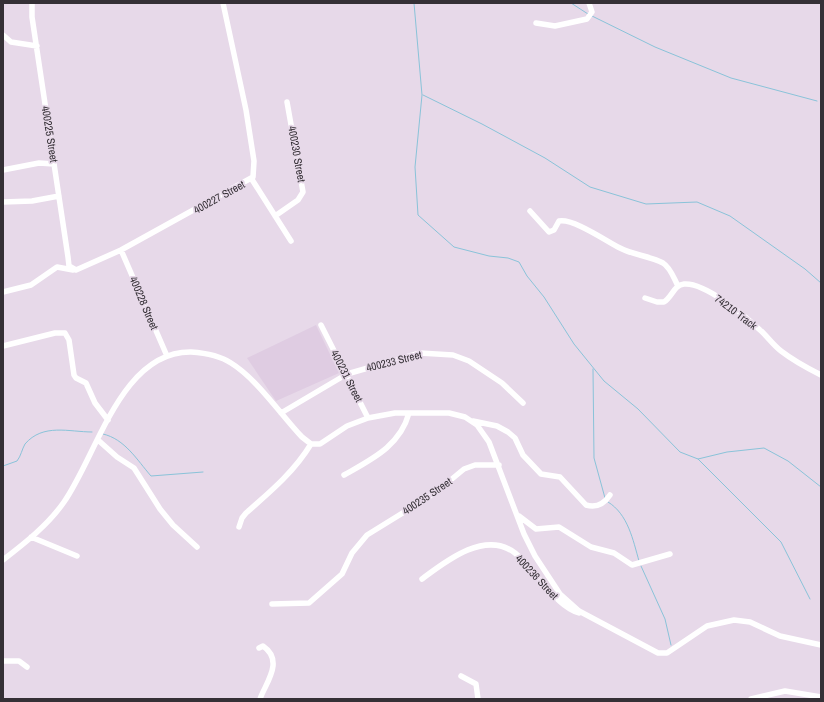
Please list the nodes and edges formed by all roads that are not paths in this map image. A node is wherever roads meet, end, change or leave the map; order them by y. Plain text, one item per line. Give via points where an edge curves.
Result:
1 (32, 3) edge
2 (223, 3) edge
3 (589, 3) edge
4 (536, 24) dead end
5 (3, 35) edge
6 (37, 46) junction
7 (287, 102) dead end
8 (54, 164) junction
9 (3, 170) edge
10 (251, 178) junction
11 (59, 196) junction
12 (3, 202) edge
13 (530, 211) dead end
14 (275, 216) junction
15 (290, 241) dead end
16 (122, 250) junction
17 (71, 268) junction
18 (678, 286) junction
19 (3, 292) edge
20 (645, 298) dead end
21 (321, 325) dead end
22 (3, 346) edge
23 (167, 356) junction
24 (347, 374) junction
25 (821, 375) edge
26 (523, 403) dead end
27 (281, 413) junction
28 (409, 413) junction
29 (368, 418) junction
30 (108, 420) junction
31 (472, 421) junction
32 (98, 440) junction
33 (311, 444) junction
34 (499, 465) junction
35 (344, 475) dead end
36 (610, 495) dead end
37 (517, 515) junction
38 (239, 527) dead end
39 (31, 537) junction
40 (197, 547) dead end
41 (670, 554) dead end
42 (78, 556) dead end
43 (3, 560) edge
44 (422, 579) dead end
45 (272, 604) dead end
46 (587, 615) junction
47 (821, 645) edge
48 (259, 648) dead end
49 (3, 662) edge
50 (27, 667) dead end
51 (461, 676) dead end
52 (821, 697) edge
53 (260, 699) edge
54 (478, 699) edge
55 (751, 699) edge

1 - 6 street, 400225 Street
2 - 10 street, 400227 Street via 252,148 254,169
3 - 4 street via 592,12 587,19 555,26
5 - 6 street via 11,42
6 - 8 street, 400225 Street
7 - 14 street, 400230 Street via 303,192 298,200
8 - 9 street via 39,163
8 - 11 street, 400225 Street
10 - 14 street
10 - 16 street, 400227 Street
11 - 12 street via 32,201
11 - 17 street, 400225 Street
13 - 18 street via 549,232 554,230 559,221 567,221 604,237 620,248 663,263
14 - 15 street
16 - 17 street, 400227 Street via 79,270
16 - 23 street, 400228 Street
17 - 19 street, 400227 Street via 57,268 31,285
18 - 20 street via 664,302
18 - 25 street, 74210 Track via 689,284 719,297 759,329 781,351
21 - 24 street, 400231 Street via 328,333
22 - 30 street via 59,332 66,334 74,375 86,383 94,403
23 - 27 street via 200,352 230,362 248,377
23 - 30 street via 135,378
24 - 26 street, 400233 Street via 420,353 453,355 486,371
24 - 27 street, 400233 Street
24 - 29 street, 400231 Street
27 - 33 street
28 - 29 street
28 - 31 street via 449,413
28 - 35 street via 404,428 391,445
29 - 33 street via 348,426 320,444
30 - 32 street
31 - 34 street via 484,433
31 - 36 street via 497,426 508,432 515,438 523,456 540,474 560,477 586,505 598,506
32 - 39 street via 64,503
32 - 40 street via 134,468 160,510
33 - 38 street via 278,486 246,513
34 - 37 street
34 - 45 street, 400235 Street via 475,465 464,469 436,493 367,535 352,553 342,574 311,601
37 - 41 street via 536,529 559,527 591,547 614,553 632,565
37 - 46 street via 535,556 560,594
39 - 42 street
39 - 43 street
44 - 46 street, 400236 Street via 449,560 473,548 492,544 502,546 520,558 565,606
46 - 47 street via 658,653 667,653 707,626 734,620 750,622 780,636
48 - 53 street via 263,646 267,649 273,668 272,677
49 - 50 street via 19,661
51 - 54 street via 476,684
52 - 55 street via 785,691

